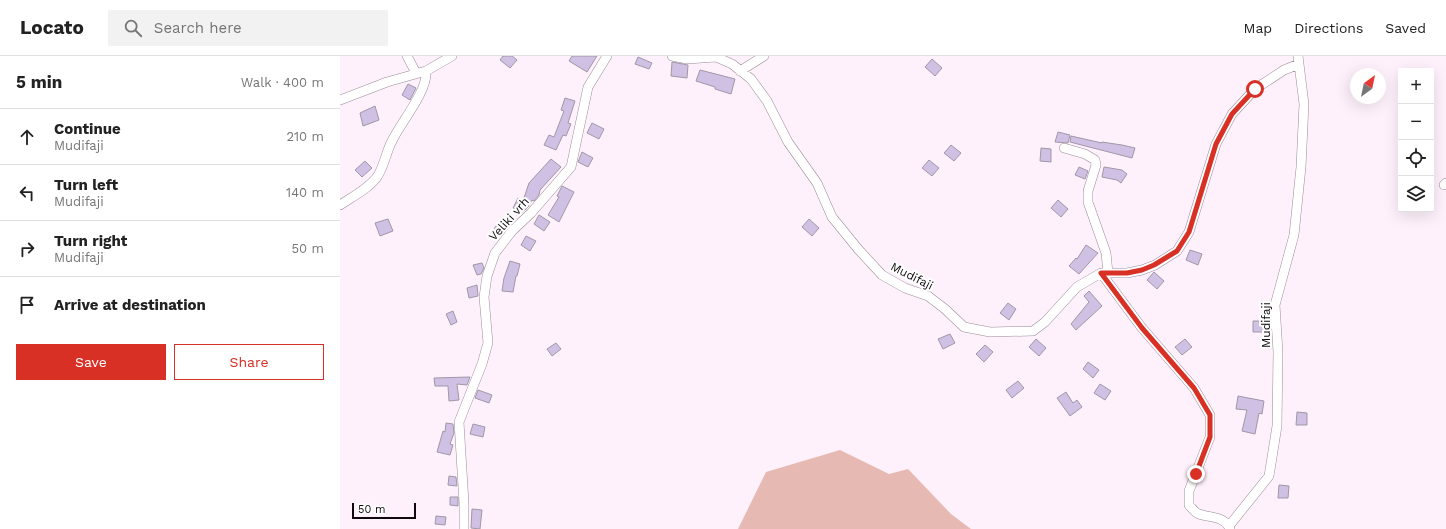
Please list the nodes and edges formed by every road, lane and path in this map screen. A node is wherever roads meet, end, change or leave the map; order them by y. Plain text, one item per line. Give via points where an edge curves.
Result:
1 (407, 56) edge
2 (452, 56) edge
3 (607, 56) edge
4 (672, 56) edge
5 (764, 56) edge
6 (1298, 60) edge
7 (740, 71) junction
8 (421, 72) junction
9 (340, 100) edge
10 (1064, 148) dead end
11 (340, 205) edge
12 (1104, 273) junction
13 (1230, 528) edge
14 (464, 529) edge

1 - 8 street
2 - 8 street
3 - 14 street, Veliki vrh via 588,87 571,167 495,253 487,276 484,297 488,343 459,422
4 - 7 street, Mudifaji via 687,59 716,57 732,64
5 - 7 street
6 - 12 street, Mudifaji via 1255,89 1232,114 1216,144 1189,232 1177,251 1142,270
6 - 13 street, Mudifaji via 1304,104 1301,167 1294,235 1275,305 1278,352 1277,426 1269,476
7 - 12 street, Mudifaji via 751,79 767,101 788,142 817,183 832,217 858,249 882,274 905,288 928,296 964,327 990,332 1033,330 1045,322 1077,287
8 - 9 street
8 - 11 street via 426,78 415,103 391,142 376,178
10 - 12 street via 1095,160 1088,202 1106,253
12 - 13 street, Mudifaji via 1142,328 1194,388 1210,415 1210,437 1189,491 1189,505 1197,514 1219,518

